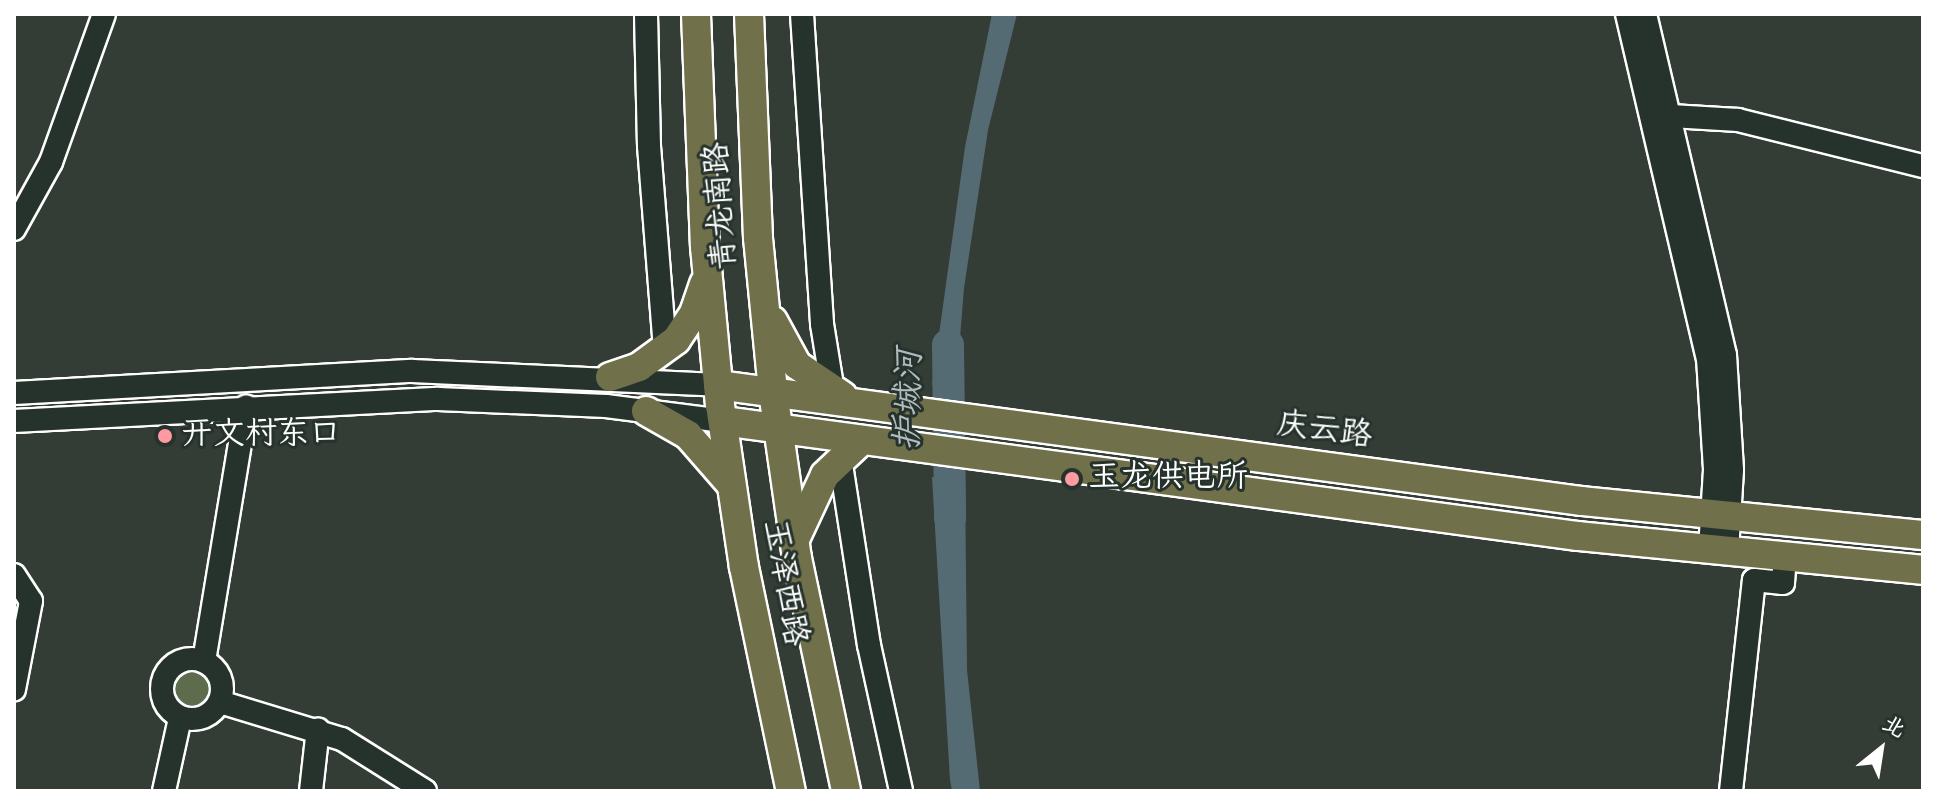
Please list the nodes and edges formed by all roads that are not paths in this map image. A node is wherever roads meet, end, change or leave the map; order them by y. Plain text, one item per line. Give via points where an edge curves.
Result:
1 (104, 14) edge
2 (646, 14) edge
3 (696, 14) edge
4 (749, 14) edge
5 (802, 14) edge
6 (1627, 14) edge
7 (1645, 14) edge
8 (1671, 116) junction
9 (1923, 166) edge
10 (14, 229) edge
11 (705, 247) junction
12 (762, 291) junction
13 (665, 350) junction
14 (610, 377) junction
15 (718, 385) junction
16 (773, 392) junction
17 (833, 392) junction
18 (14, 393) edge
19 (862, 404) junction
20 (246, 406) junction
21 (646, 411) junction
22 (14, 421) edge
23 (723, 421) junction
24 (778, 429) junction
25 (862, 440) junction
26 (840, 458) junction
27 (731, 486) junction
28 (1722, 516) junction
29 (1923, 535) edge
30 (794, 541) junction
31 (1719, 551) junction
32 (1785, 557) junction
33 (1923, 570) edge
34 (14, 575) edge
35 (18, 647) edge
36 (204, 661) junction
37 (14, 689) edge
38 (220, 702) junction
39 (180, 718) junction
40 (318, 729) junction
41 (164, 791) edge
42 (311, 791) edge
43 (425, 791) edge
44 (791, 791) edge
45 (846, 791) edge
46 (901, 791) edge
47 (1731, 791) edge

1 - 10 street via 51,162
2 - 13 street via 650,161
3 - 11 main road, 青龙南路
4 - 12 main road, 青龙南路
5 - 17 street via 822,324
6 - 28 street via 1703,325
7 - 8 street
8 - 9 street via 1738,120
8 - 28 street via 1725,355 1731,430
11 - 13 main road via 704,281 694,313
11 - 15 main road, 青龙南路
12 - 16 main road, 青龙南路
12 - 17 main road via 789,354
13 - 14 main road
14 - 15 street
14 - 18 street via 412,371
15 - 16 main road, 庆云路
15 - 23 main road, 玉泽西路
16 - 19 main road, 庆云路
16 - 24 main road, 玉泽西路
17 - 19 main road
19 - 28 main road, 庆云路
20 - 21 street via 482,399
20 - 22 street
20 - 36 street
21 - 23 street
21 - 27 main road via 701,446
23 - 24 main road
23 - 27 main road, 玉泽西路
24 - 25 main road
24 - 30 main road, 玉泽西路
25 - 26 main road
25 - 31 main road
26 - 30 main road via 815,489
26 - 46 street via 869,645
27 - 44 main road, 玉泽西路
28 - 29 main road, 庆云路
28 - 31 street
30 - 45 main road, 玉泽西路
31 - 32 main road
32 - 33 main road
32 - 47 street via 1783,583 1754,580
34 - 35 street via 31,601
35 - 37 street
36 - 38 street via 221,680
36 - 39 street via 178,662 165,674 163,699
38 - 39 street via 206,716
38 - 40 street
39 - 41 street
40 - 42 street
40 - 43 street via 371,754

